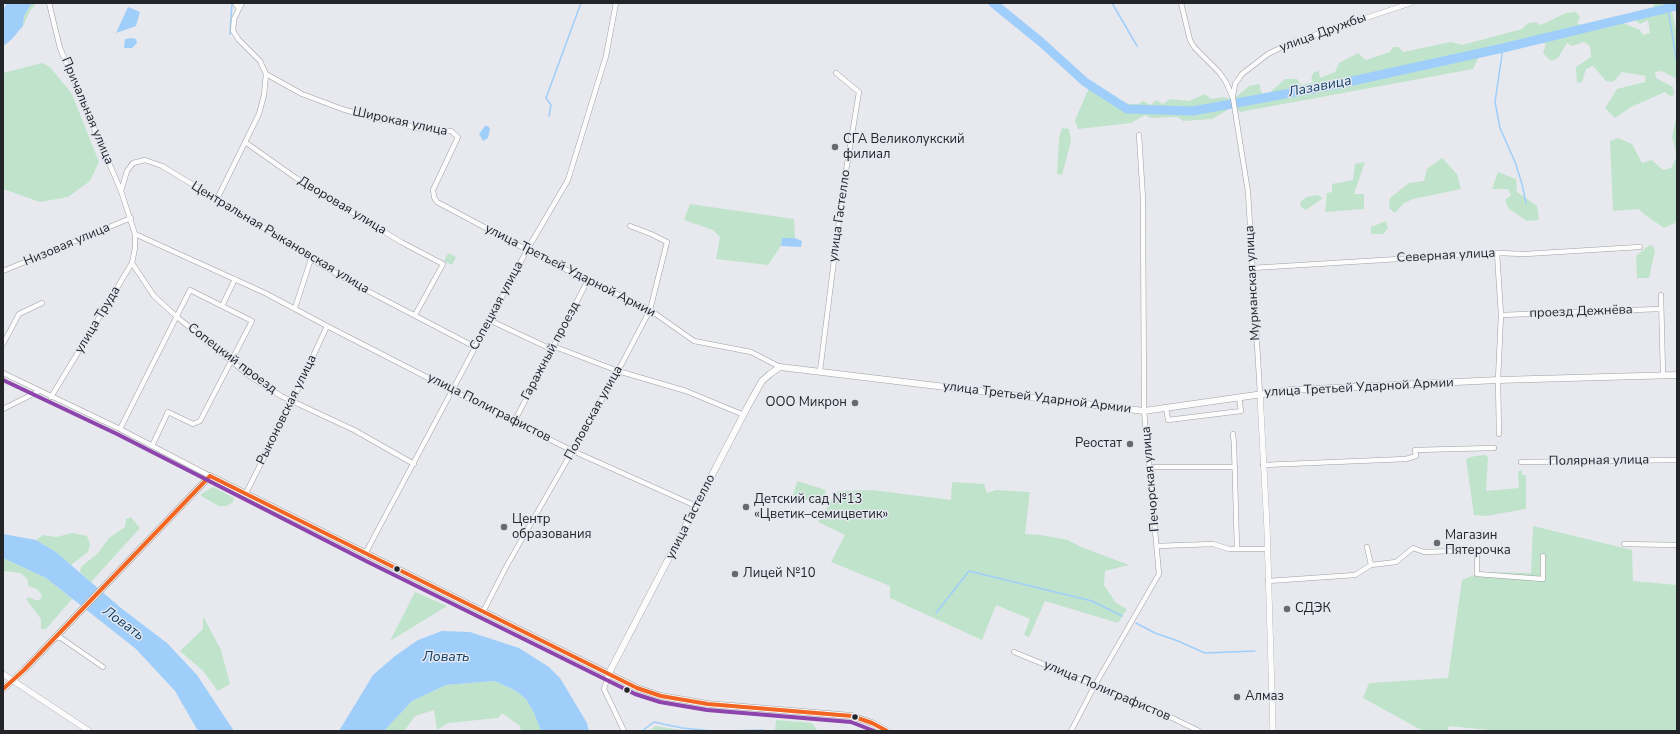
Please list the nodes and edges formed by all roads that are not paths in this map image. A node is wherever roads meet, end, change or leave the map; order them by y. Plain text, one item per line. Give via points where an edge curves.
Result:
1 (49, 3) edge
2 (235, 3) edge
3 (242, 3) edge
4 (616, 3) edge
5 (1181, 3) edge
6 (1411, 3) edge
7 (239, 9) junction
8 (836, 73) dead end
9 (266, 74) junction
10 (1233, 98) junction
11 (1139, 135) dead end
12 (245, 142) junction
13 (122, 191) junction
14 (217, 199) junction
15 (437, 202) joint
16 (130, 218) junction
17 (630, 226) dead end
18 (135, 237) junction
19 (1640, 247) dead end
20 (527, 250) junction
21 (1497, 253) junction
22 (311, 260) junction
23 (132, 263) junction
24 (1252, 268) junction
25 (3, 271) edge
26 (235, 279) junction
27 (588, 280) junction
28 (1661, 295) dead end
29 (42, 303) dead end
30 (222, 306) junction
31 (295, 308) junction
32 (1660, 309) junction
33 (650, 310) junction
34 (415, 315) junction
35 (1501, 315) junction
36 (177, 317) junction
37 (489, 320) junction
38 (327, 326) junction
39 (3, 344) edge
40 (475, 347) junction
41 (551, 349) junction
42 (231, 362) junction
43 (780, 367) junction
44 (618, 371) junction
45 (820, 371) junction
46 (3, 373) edge
47 (1663, 375) junction
48 (1677, 375) edge
49 (1498, 380) junction
50 (38, 391) junction
51 (452, 391) junction
52 (1260, 394) junction
53 (51, 397) junction
54 (1239, 397) junction
55 (292, 402) junction
56 (1166, 407) junction
57 (3, 409) edge
58 (1144, 411) junction
59 (744, 415) junction
60 (514, 422) junction
61 (120, 429) junction
62 (1233, 434) dead end
63 (1499, 434) dead end
64 (152, 446) junction
65 (1494, 448) dead end
66 (573, 451) junction
67 (1677, 460) edge
68 (1521, 462) dead end
69 (414, 464) junction
70 (1263, 465) junction
71 (1150, 467) junction
72 (1235, 467) junction
73 (210, 476) junction
74 (246, 493) junction
75 (696, 506) junction
76 (1624, 544) dead end
77 (1677, 545) edge
78 (1157, 546) junction
79 (1367, 547) dead end
80 (1236, 549) junction
81 (1267, 549) junction
82 (1477, 550) junction
83 (1486, 550) dead end
84 (365, 554) junction
85 (1543, 556) dead end
86 (1371, 565) junction
87 (1268, 581) junction
88 (483, 612) junction
89 (55, 637) junction
90 (1014, 652) dead end
91 (103, 667) dead end
92 (610, 673) junction
93 (3, 674) edge
94 (12, 680) junction
95 (1095, 685) junction
96 (3, 689) edge
97 (89, 731) edge
98 (624, 731) edge
99 (887, 731) edge
100 (1071, 731) edge
101 (1199, 731) edge
102 (1273, 731) edge

1 - 13 street, Причальная улица via 60,48
2 - 7 street
3 - 7 street
4 - 20 street, Сопецкая улица via 606,56 568,180
5 - 10 street, Мурманская улица via 1190,40 1219,72
6 - 10 street, улица Дружбы via 1290,43 1268,54 1242,74 1235,84
7 - 9 street via 234,19 233,31 260,61
8 - 45 street, улица Гастелло via 859,92 843,189
9 - 12 street via 259,114
9 - 15 street, Широкая улица via 302,94 342,109 415,128 451,131 458,137 433,190
10 - 24 street, Мурманская улица via 1248,192
11 - 58 street, Печорская улица via 1143,199
12 - 14 street
12 - 34 street, Дворовая улица via 296,178 401,242 443,264
13 - 14 street, Центральная Рыкановская улица via 126,171 133,163 146,160 162,166
13 - 16 street, Причальная улица
14 - 22 street, Центральная Рыкановская улица via 289,243
15 - 20 street, улица Третьей Ударной Армии
16 - 18 street, Причальная улица
16 - 25 street, Низовая улица
17 - 33 street, Половская улица via 667,242
18 - 23 street, улица Труда
18 - 26 street
19 - 21 street, Северная улица via 1525,254
20 - 27 street, улица Третьей Ударной Армии
20 - 37 street, Сопецкая улица
21 - 24 street, Северная улица
21 - 35 street
22 - 31 street
22 - 34 street, Центральная Рыкановская улица
23 - 36 street, Сопецкий проезд via 154,296
23 - 53 street, улица Труда
24 - 52 street, Мурманская улица
26 - 30 street
26 - 31 street
27 - 33 street, улица Третьей Ударной Армии
27 - 41 street, Гаражный проезд
28 - 32 street
29 - 39 street via 19,314
30 - 36 street via 190,290
30 - 42 street via 252,321
31 - 38 street, улица Полиграфистов
32 - 35 street, проезд Дежнёва
32 - 47 street
33 - 43 street, улица Третьей Ударной Армии via 694,341 751,352
33 - 44 street, Половская улица
34 - 40 street, Центральная Рыкановская улица
35 - 49 street
36 - 42 street, Сопецкий проезд
36 - 61 street
37 - 40 street, Сопецкая улица
37 - 41 street
38 - 51 street, улица Полиграфистов
38 - 55 street, Рыконовская улица
40 - 51 street, Сопецкая улица
41 - 44 street via 558,348
41 - 60 street, Гаражный проезд
42 - 55 street, Сопецкий проезд
42 - 64 street via 200,422 193,424 168,412
43 - 45 main road, улица Третьей Ударной Армии
43 - 59 main road, улица Гастелло via 762,381
44 - 59 street via 686,391
44 - 66 street, Половская улица
45 - 58 main road, улица Третьей Ударной Армии
46 - 50 street
47 - 48 main road, улица Третьей Ударной Армии
47 - 49 main road, улица Третьей Ударной Армии
49 - 52 main road, улица Третьей Ударной Армии via 1291,390
49 - 63 street
50 - 53 street
50 - 57 street
51 - 60 street, улица Полиграфистов
51 - 69 street, Сопецкая улица
52 - 54 main road, улица Третьей Ударной Армии
52 - 70 street, Мурманская улица
53 - 61 street
54 - 56 main road, улица Третьей Ударной Армии
54 - 56 street via 1241,411 1168,420
55 - 69 street, Сопецкий проезд via 354,430
55 - 74 street, Рыконовская улица
56 - 58 main road, улица Третьей Ударной Армии
58 - 71 street, Печорская улица
59 - 75 main road, улица Гастелло
60 - 66 street, улица Полиграфистов
61 - 64 street
62 - 72 street
64 - 73 street
65 - 70 street via 1416,450 1416,456 1406,459
66 - 75 street, улица Полиграфистов
66 - 88 street, Половская улица
67 - 68 street, Полярная улица
69 - 84 street, Сопецкая улица
70 - 81 street, Мурманская улица
71 - 72 street
71 - 78 street, Печорская улица
72 - 80 street
73 - 74 main road
73 - 89 main road
74 - 84 main road
75 - 92 main road, улица Гастелло
76 - 77 street
78 - 80 street via 1213,544
78 - 95 street, Печорская улица via 1159,574
79 - 86 street
80 - 81 street
81 - 87 street, Мурманская улица
82 - 83 street
82 - 85 street via 1477,574 1543,580
82 - 86 street via 1424,552 1413,548 1396,562
84 - 88 main road
86 - 87 street via 1354,575
87 - 102 street, Мурманская улица
88 - 92 main road
89 - 91 street via 61,638
89 - 94 main road
90 - 95 street, улица Полиграфистов
92 - 98 street via 604,688
92 - 99 main road via 637,688 661,696 708,704 852,716 872,722
93 - 94 street
94 - 96 main road
94 - 97 street
95 - 100 street, Печорская улица
95 - 101 street, улица Полиграфистов

